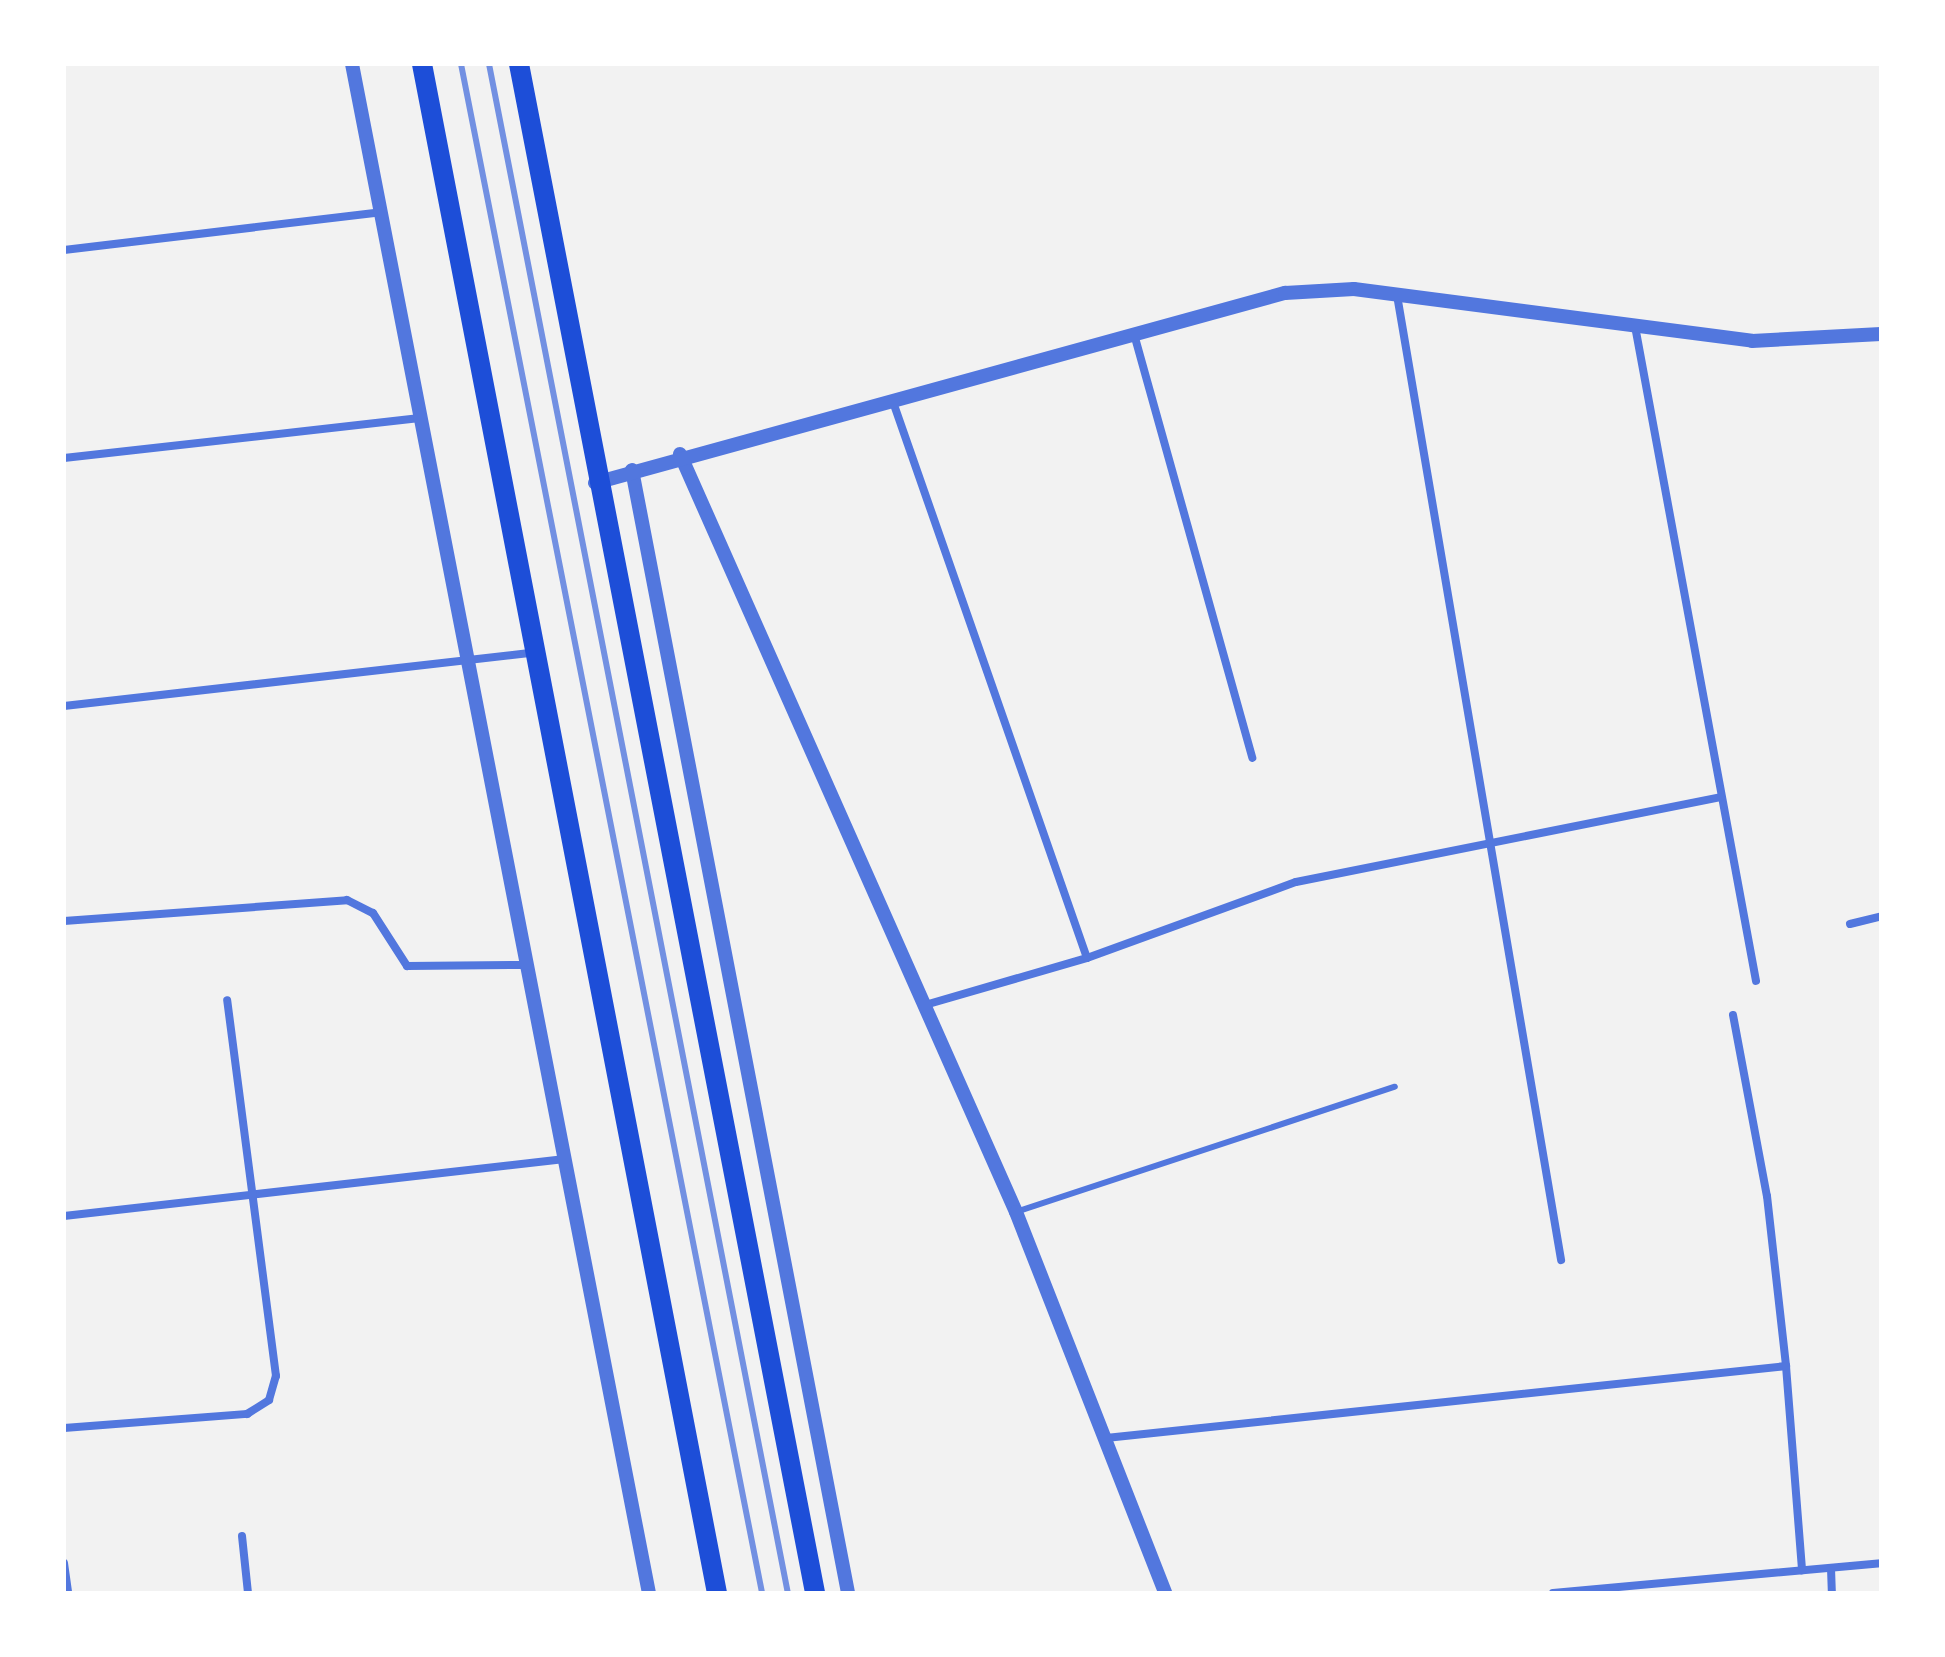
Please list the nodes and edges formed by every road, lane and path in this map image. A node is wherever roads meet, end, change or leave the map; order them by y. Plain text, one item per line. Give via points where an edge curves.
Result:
1 (352, 64) edge
2 (422, 64) edge
3 (519, 64) edge
4 (381, 212) junction
5 (64, 250) edge
6 (1397, 295) junction
7 (1635, 326) junction
8 (1134, 334) junction
9 (1881, 334) edge
10 (891, 398) junction
11 (420, 418) junction
12 (680, 454) junction
13 (64, 458) edge
14 (632, 470) junction
15 (595, 483) junction
16 (538, 652) junction
17 (467, 665) junction
18 (64, 706) edge
19 (1252, 758) dead end
20 (1721, 797) junction
21 (1491, 844) junction
22 (1881, 916) edge
23 (64, 921) edge
24 (1850, 924) dead end
25 (1087, 958) junction
26 (528, 965) junction
27 (1756, 981) dead end
28 (227, 1000) dead end
29 (925, 1005) junction
30 (1733, 1015) dead end
31 (1395, 1087) dead end
32 (565, 1159) junction
33 (255, 1194) junction
34 (1016, 1212) junction
35 (64, 1216) edge
36 (1561, 1260) dead end
37 (1786, 1366) junction
38 (64, 1428) edge
39 (1106, 1438) junction
40 (242, 1536) dead end
41 (64, 1563) edge
42 (1881, 1563) edge
43 (1831, 1568) junction
44 (1802, 1570) junction
45 (1650, 1589) edge
46 (68, 1593) edge
47 (248, 1593) edge
48 (649, 1593) edge
49 (717, 1593) edge
50 (815, 1593) edge
51 (848, 1593) edge
52 (1165, 1593) edge
53 (1553, 1593) edge
54 (1832, 1593) edge

1 - 4 street
2 - 16 main road
3 - 15 main road
4 - 5 street
4 - 11 street
6 - 7 street
6 - 8 street via 1285,293
6 - 21 street
7 - 9 street via 1752,341
7 - 20 street
8 - 10 street
8 - 19 street
10 - 12 street
10 - 25 street
11 - 13 street
11 - 17 street
12 - 14 street
12 - 29 street
14 - 15 street
14 - 51 street
15 - 50 main road
16 - 17 street
16 - 49 main road
17 - 18 street
17 - 26 street
20 - 21 street
20 - 27 street
21 - 25 street via 1296,882
21 - 36 street
22 - 24 street
23 - 26 street via 347,900 373,913 407,966
25 - 29 street
26 - 32 street
28 - 33 street
29 - 34 street
30 - 37 street via 1767,1196
31 - 34 lane
32 - 33 street
32 - 48 street
33 - 35 street
33 - 38 street via 276,1376 269,1400 247,1414
34 - 39 street
37 - 39 street
37 - 44 street
39 - 52 street
40 - 47 street
41 - 46 street
42 - 43 street
43 - 44 street
43 - 54 street
44 - 45 street
45 - 53 street

